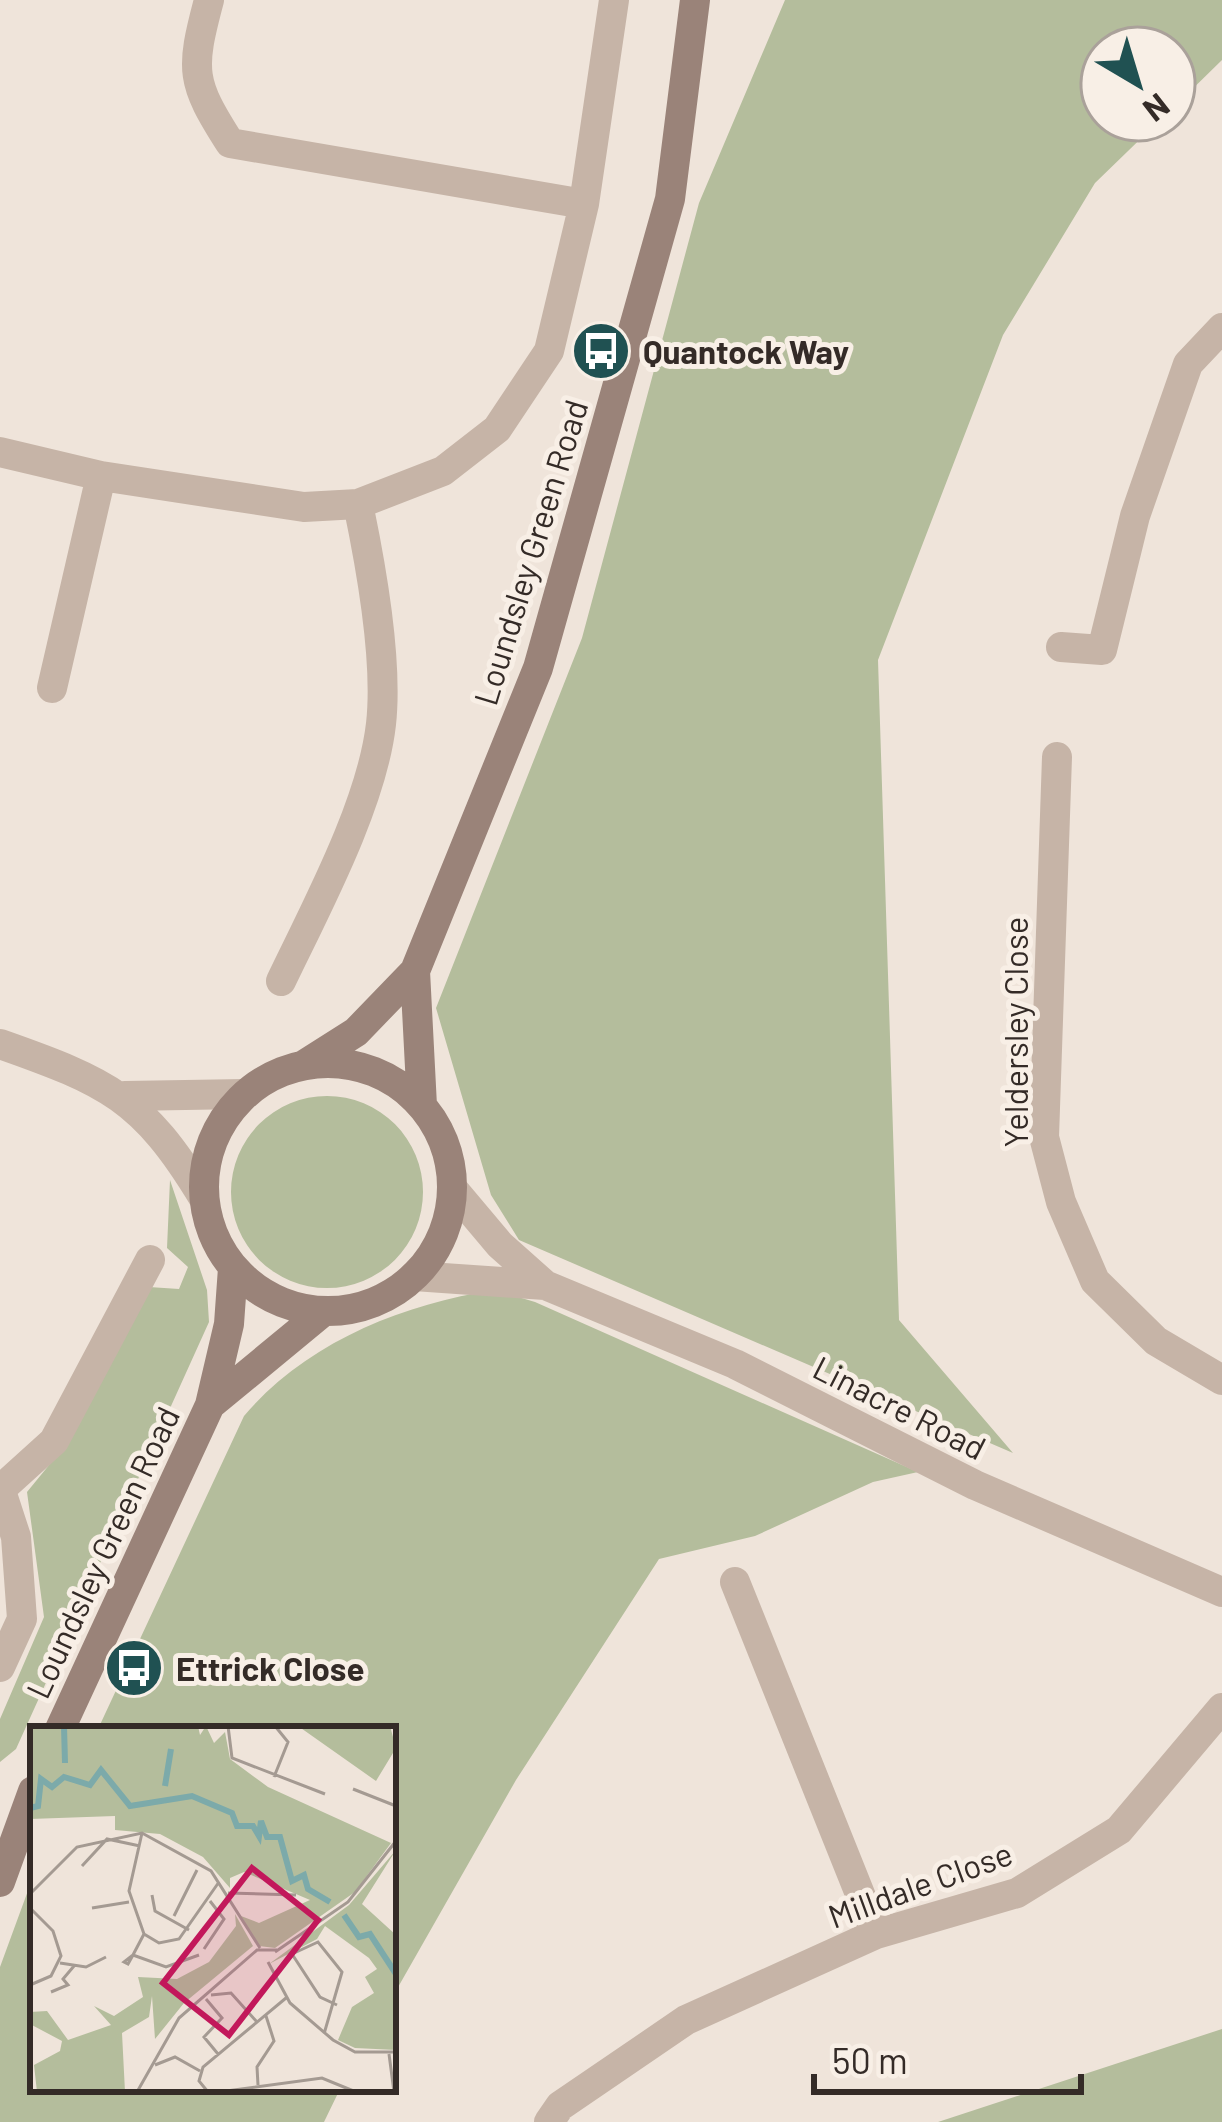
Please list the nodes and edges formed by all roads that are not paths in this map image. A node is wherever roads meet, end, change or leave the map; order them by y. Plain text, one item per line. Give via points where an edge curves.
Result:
1 (209, 0) edge
2 (614, 0) edge
3 (695, 0) edge
4 (584, 204) junction
5 (1222, 328) edge
6 (0, 452) edge
7 (101, 476) junction
8 (358, 504) junction
9 (1061, 647) dead end
10 (52, 688) dead end
11 (1057, 757) dead end
12 (415, 971) junction
13 (280, 981) dead end
14 (0, 1044) edge
15 (304, 1065) junction
16 (245, 1094) junction
17 (125, 1096) junction
18 (422, 1106) junction
19 (452, 1188) junction
20 (203, 1198) junction
21 (150, 1261) dead end
22 (233, 1268) junction
23 (414, 1276) junction
24 (545, 1285) junction
25 (324, 1311) junction
26 (1222, 1380) edge
27 (210, 1405) junction
28 (0, 1488) edge
29 (735, 1582) dead end
30 (1222, 1592) edge
31 (0, 1667) edge
32 (1222, 1708) edge
33 (60, 1726) edge
34 (30, 1799) edge
35 (0, 1882) edge
36 (876, 1934) junction
37 (549, 2122) edge

1 - 4 street via 195,50 198,94 230,143
2 - 4 street
3 - 12 main road, Loundsley Green Road via 670,199 584,516 538,668
4 - 8 street via 549,351 496,429 443,471
5 - 9 street via 1188,364 1135,516 1102,650
6 - 7 street
7 - 8 street via 304,507
7 - 10 street
8 - 13 street via 381,724 350,827
11 - 26 street, Yeldersley Close via 1044,1137 1061,1202 1095,1281 1156,1341
12 - 15 main road, Loundsley Green Road via 356,1032
12 - 18 main road, Loundsley Green Road
14 - 17 street
15 - 16 main road
15 - 18 main road via 380,1074
16 - 17 street
16 - 20 main road via 208,1152
17 - 20 street via 167,1137
18 - 19 main road via 444,1144
19 - 23 main road via 437,1245
19 - 24 street, Linacre Road
20 - 22 main road
21 - 28 street via 54,1441
22 - 25 main road via 274,1299
22 - 27 main road, Loundsley Green Road
23 - 24 street, Linacre Road
23 - 25 main road via 373,1302
24 - 30 street, Linacre Road via 736,1364 974,1485
25 - 27 main road, Loundsley Green Road
27 - 33 main road, Loundsley Green Road
28 - 31 street via 16,1537 22,1619
29 - 36 street
32 - 36 street, Milldale Close via 1118,1830 1017,1893
34 - 35 main road
36 - 37 street, Milldale Close via 686,2020 560,2106

